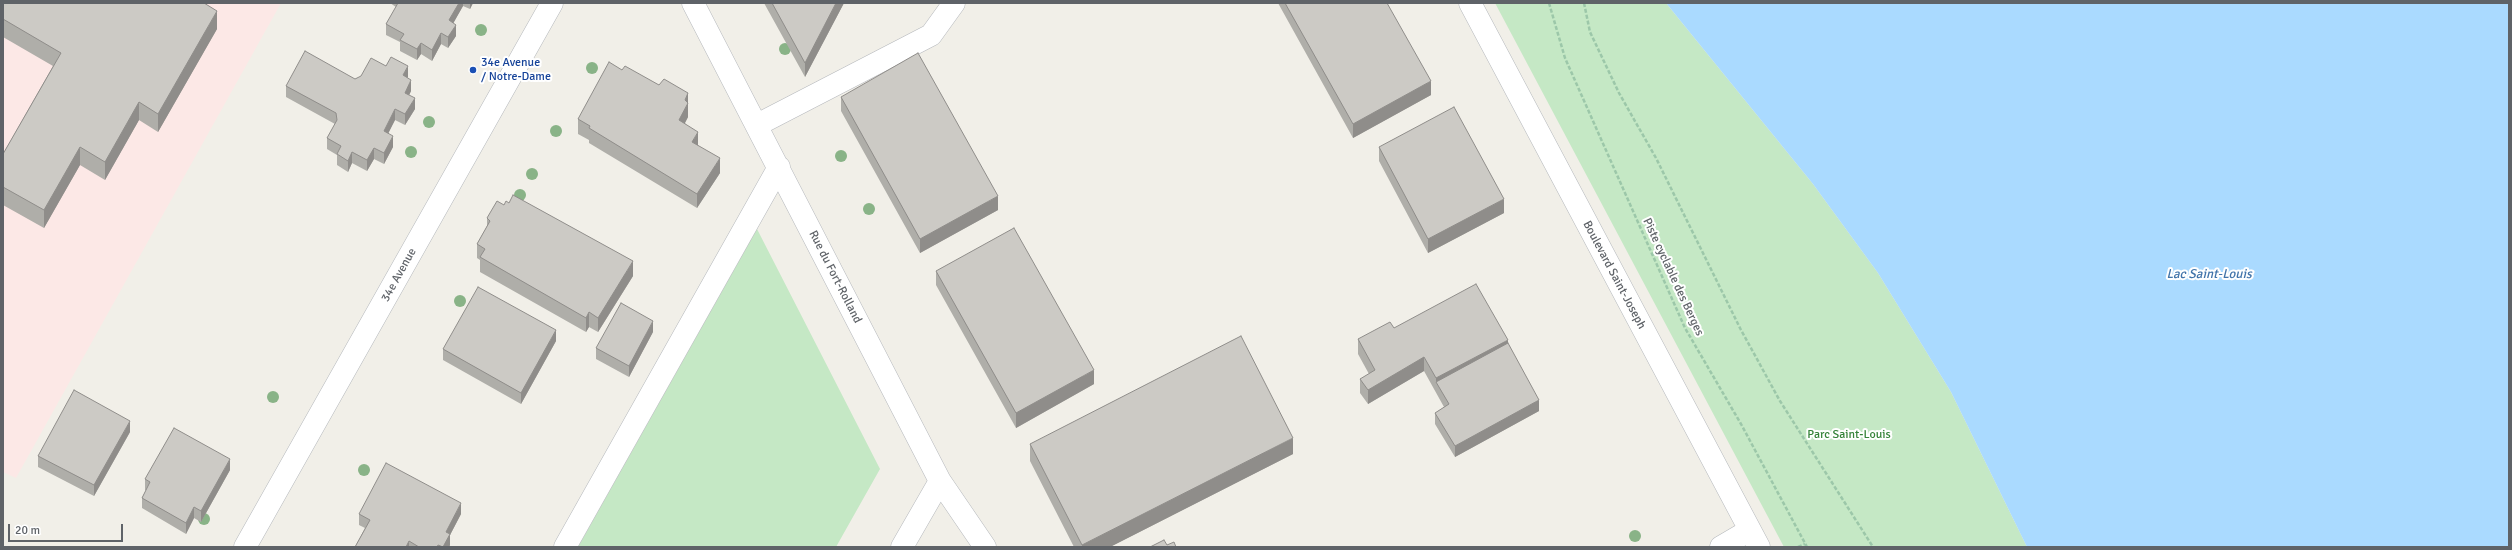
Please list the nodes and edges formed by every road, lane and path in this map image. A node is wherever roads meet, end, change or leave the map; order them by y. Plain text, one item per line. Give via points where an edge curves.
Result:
1 (552, 3) edge
2 (693, 3) edge
3 (954, 3) edge
4 (1470, 3) edge
5 (1548, 3) edge
6 (1584, 3) edge
7 (757, 125) junction
8 (779, 167) junction
9 (940, 481) junction
10 (1754, 538) edge
11 (1806, 545) edge
12 (245, 547) edge
13 (565, 547) edge
14 (902, 547) edge
15 (985, 547) edge
16 (1721, 547) edge
17 (1798, 547) edge
18 (1874, 547) edge

1 - 12 street, 34e Avenue
2 - 7 street, Rue du Fort-Rolland
3 - 7 street via 931,35
4 - 10 street, Boulevard Saint-Joseph
5 - 11 path, Piste cyclable des Berges via 1565,58 1685,328 1748,436
6 - 18 path via 1590,32 1619,93 1656,158 1741,330 1780,401
7 - 8 street, Rue du Fort-Rolland
8 - 9 street, Rue du Fort-Rolland
8 - 13 street
9 - 14 street
9 - 15 street, Rue du Fort-Rolland
10 - 16 street
11 - 17 path

